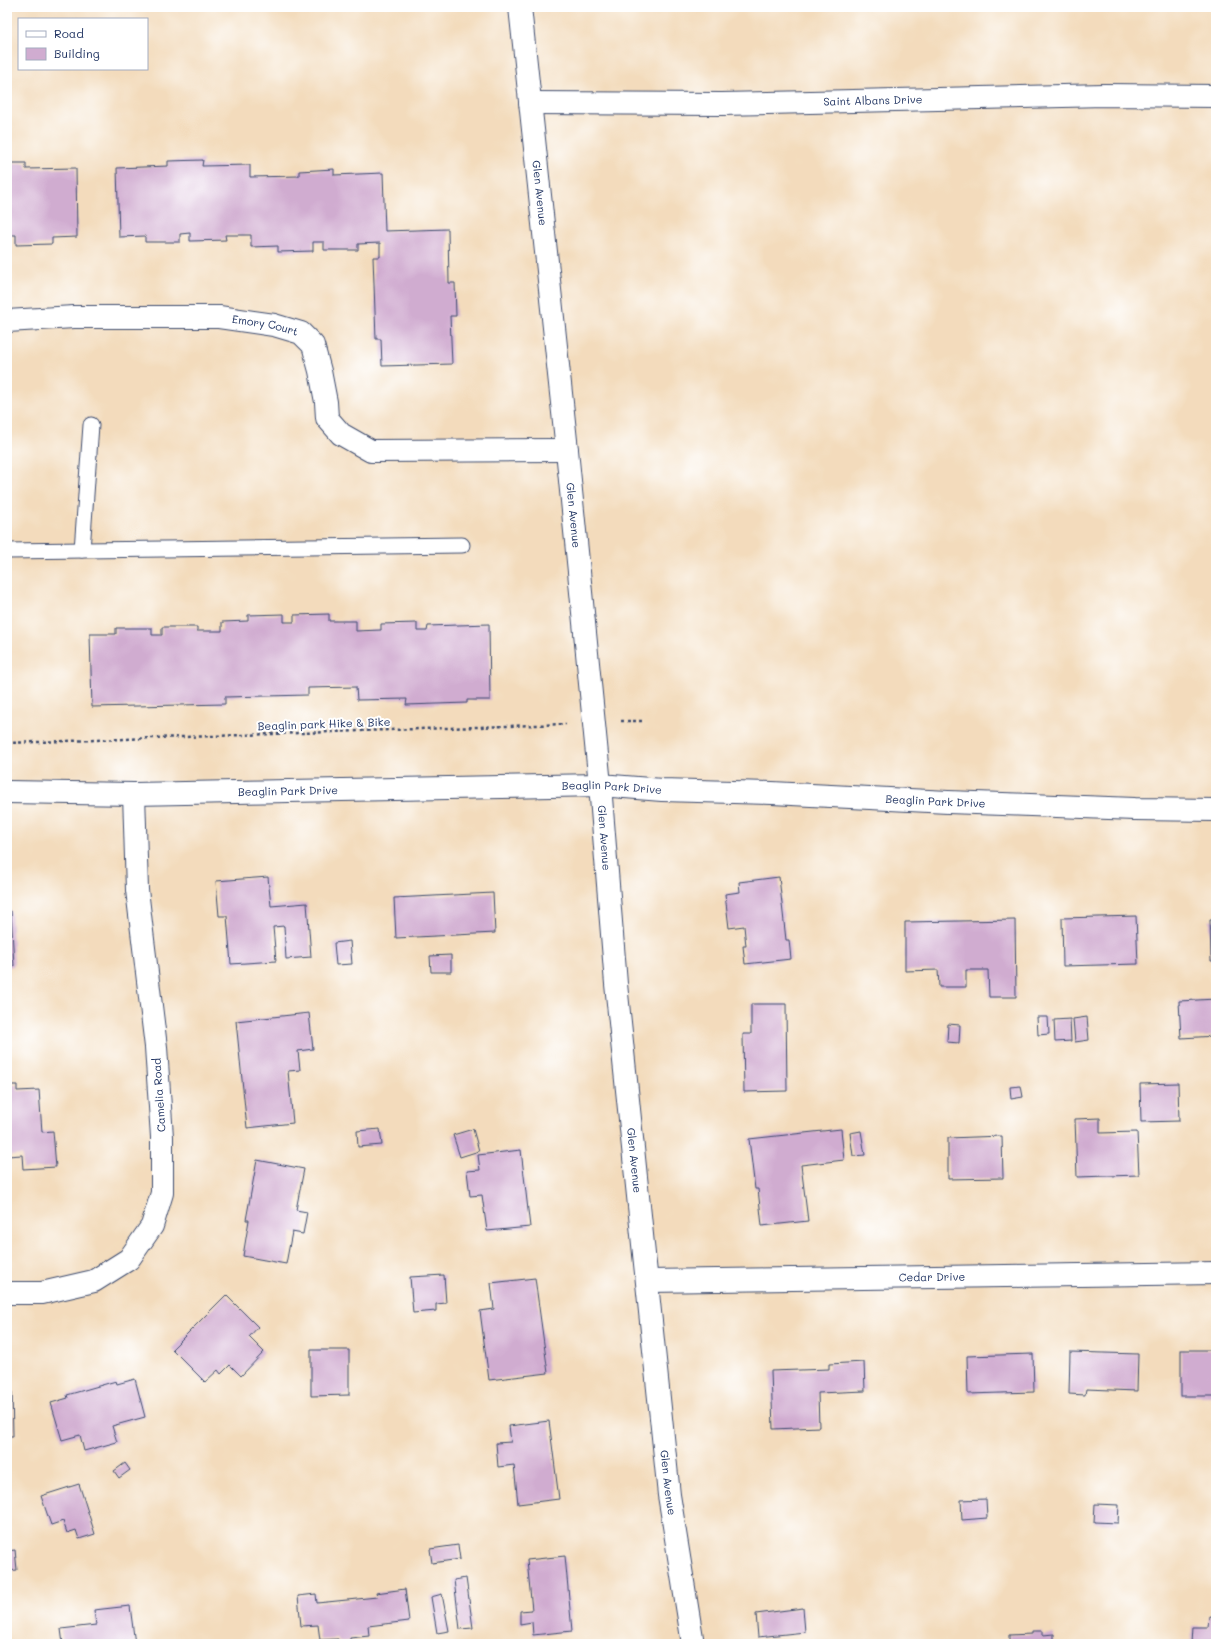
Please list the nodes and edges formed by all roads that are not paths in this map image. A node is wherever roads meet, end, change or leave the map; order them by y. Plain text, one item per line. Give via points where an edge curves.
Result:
1 (520, 7) edge
2 (1216, 96) edge
3 (530, 103) junction
4 (7, 320) edge
5 (91, 425) dead end
6 (567, 450) junction
7 (462, 545) dead end
8 (7, 550) edge
9 (82, 550) junction
10 (600, 785) junction
11 (7, 792) edge
12 (134, 794) junction
13 (1216, 810) edge
14 (1216, 1273) edge
15 (648, 1281) junction
16 (7, 1292) edge
17 (693, 1644) edge

1 - 3 street, Glen Avenue
2 - 3 street, Saint Albans Drive via 1104,95 722,104
3 - 6 street, Glen Avenue
4 - 6 street, Emory Court via 74,317 219,317 274,325 300,333 313,345 326,402 327,418 341,434 371,451
5 - 9 lane
6 - 10 street, Glen Avenue
7 - 9 lane
8 - 9 lane
10 - 12 street, Beaglin Park Drive
10 - 13 street, Beaglin Park Drive via 948,802
10 - 15 street, Glen Avenue via 616,984
11 - 12 street, Beaglin Park Drive
12 - 16 street, Camelia Road via 137,890 156,1047 162,1137 162,1193 152,1226 128,1259 94,1281 42,1293
14 - 15 street, Cedar Drive
15 - 17 street, Glen Avenue via 669,1495

